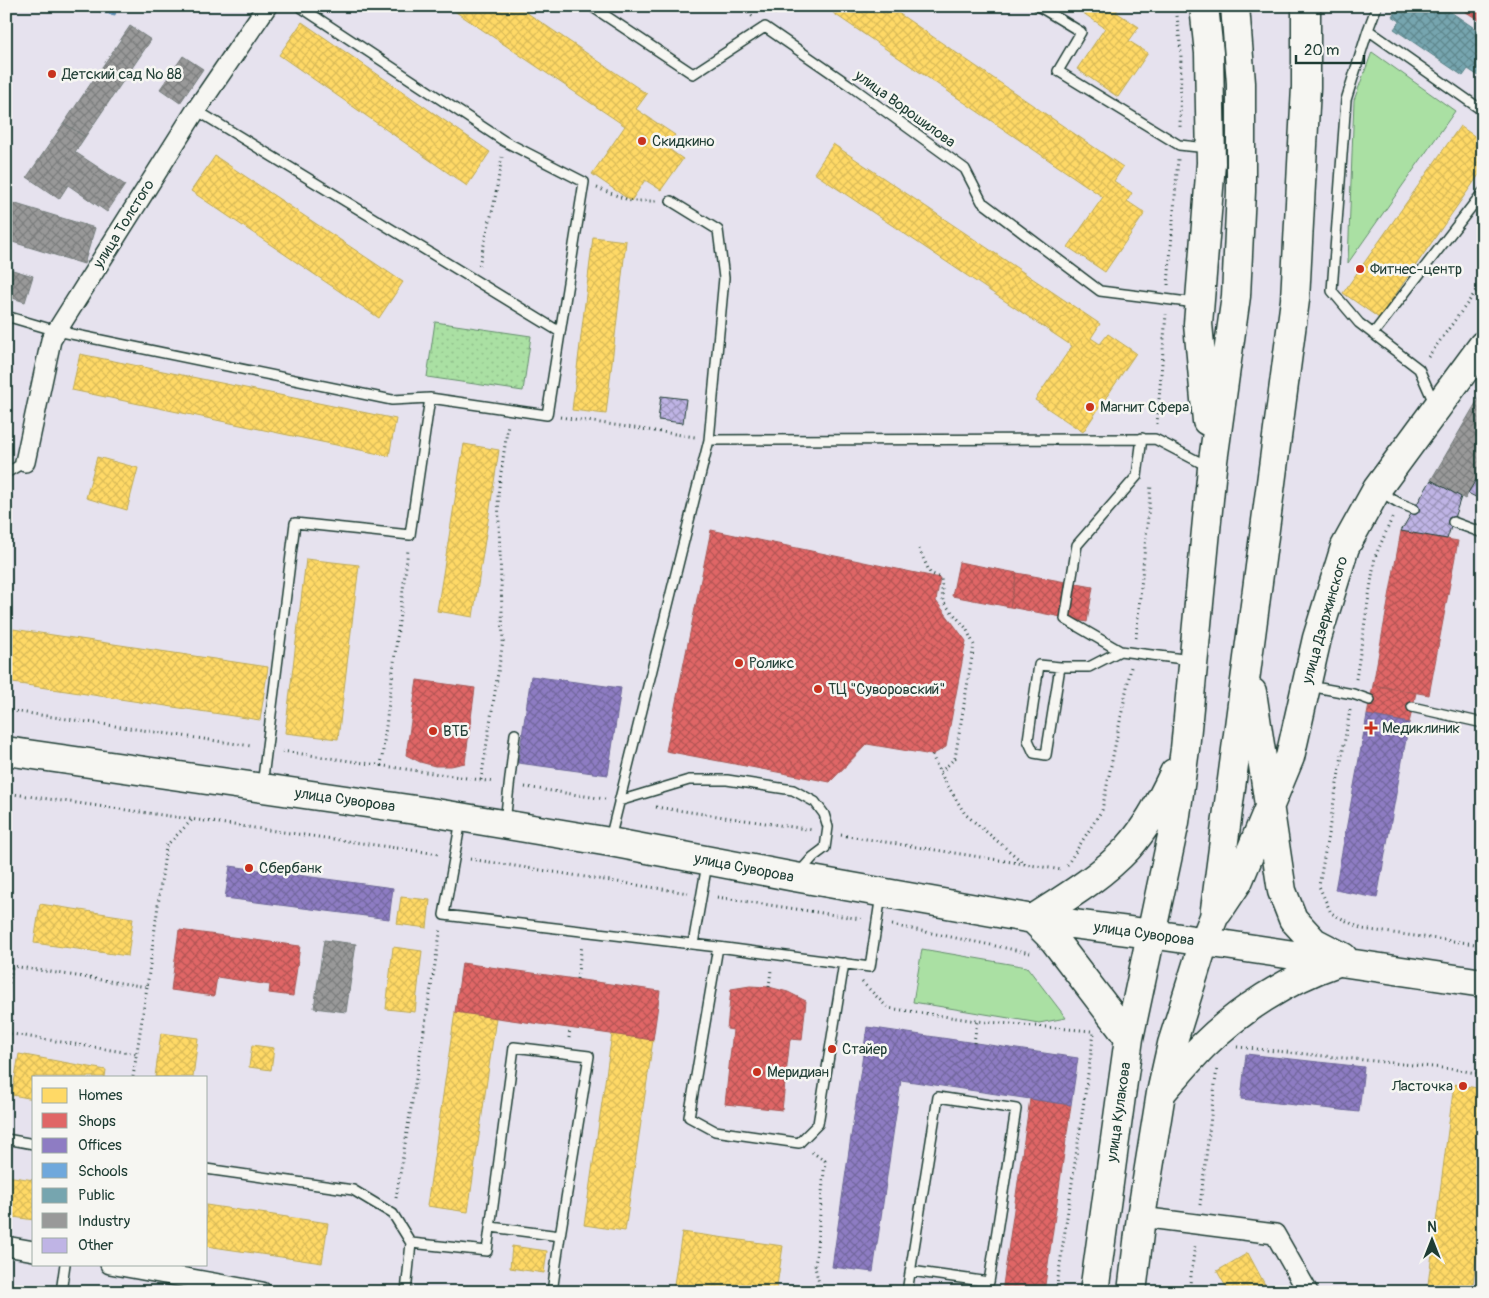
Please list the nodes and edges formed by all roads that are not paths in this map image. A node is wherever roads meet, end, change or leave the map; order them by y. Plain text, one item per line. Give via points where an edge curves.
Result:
1 (267, 6) edge
2 (299, 6) edge
3 (591, 6) edge
4 (1038, 6) edge
5 (1204, 6) edge
6 (1235, 6) edge
7 (1306, 6) edge
8 (1378, 6) edge
9 (1368, 30) junction
10 (196, 110) junction
11 (1483, 112) edge
12 (1211, 148) junction
13 (1483, 192) edge
14 (671, 201) road end
15 (1199, 304) junction
16 (6, 316) edge
17 (57, 331) junction
18 (560, 332) junction
19 (1373, 334) junction
20 (1483, 345) edge
21 (430, 398) junction
22 (1436, 408) junction
23 (1142, 438) junction
24 (709, 440) junction
25 (25, 462) joint
26 (1212, 468) junction
27 (6, 473) edge
28 (1388, 496) junction
29 (1414, 508) dead end
30 (1453, 522) dead end
31 (1483, 533) edge
32 (1120, 651) junction
33 (1248, 658) junction
34 (1194, 660) junction
35 (1060, 667) junction
36 (1306, 685) junction
37 (1370, 700) dead end
38 (1412, 707) dead end
39 (1483, 723) edge
40 (515, 734) dead end
41 (1185, 750) junction
42 (6, 751) edge
43 (262, 788) junction
44 (619, 801) junction
45 (1269, 804) junction
46 (462, 818) junction
47 (505, 825) junction
48 (610, 842) junction
49 (708, 861) junction
50 (795, 878) junction
51 (882, 893) junction
52 (1214, 917) junction
53 (1033, 919) junction
54 (1152, 934) junction
55 (1204, 942) junction
56 (693, 944) junction
57 (718, 947) junction
58 (844, 963) junction
59 (1348, 964) junction
60 (1483, 983) edge
61 (1129, 1038) junction
62 (1161, 1093) junction
63 (6, 1139) edge
64 (32, 1144) edge
65 (208, 1169) edge
66 (1141, 1216) junction
67 (491, 1227) junction
68 (560, 1236) junction
69 (411, 1243) junction
70 (6, 1246) edge
71 (32, 1251) edge
72 (65, 1266) edge
73 (121, 1266) edge
74 (911, 1271) junction
75 (61, 1292) edge
76 (262, 1292) edge
77 (406, 1292) edge
78 (552, 1292) edge
79 (907, 1292) edge
80 (1094, 1292) edge
81 (1132, 1292) edge
82 (1308, 1292) edge

1 - 10 street, улица Толстого
2 - 18 lane via 504,141 584,182
3 - 15 lane, улица Ворошилова via 693,74 765,27 965,169 982,202 1100,291
4 - 12 lane via 1081,32 1058,71 1179,145
5 - 12 main road via 1209,53
6 - 26 main road via 1240,82 1241,191 1236,296
7 - 33 main road via 1306,87 1295,300
8 - 9 lane
9 - 11 lane
9 - 19 lane via 1346,100 1332,291 1359,323
10 - 17 street, улица Толстого
10 - 18 lane
12 - 15 main road
13 - 19 lane
14 - 24 lane via 718,230 724,278
15 - 26 main road via 1198,324
16 - 17 lane
17 - 21 lane via 392,400
17 - 25 street, улица Толстого via 51,340
18 - 21 lane via 547,415
19 - 22 lane via 1419,369
20 - 22 main road, улица Дзержинского
21 - 43 lane via 410,535 295,523
22 - 28 main road, улица Дзержинского
23 - 24 lane
23 - 26 lane via 1156,439
23 - 32 lane via 1137,476 1077,546 1065,618
24 - 44 lane
25 - 27 lane
26 - 34 main road, улица Кулакова
28 - 29 lane
28 - 36 main road, улица Дзержинского via 1345,547
30 - 31 lane
32 - 34 lane
32 - 35 lane via 1089,667
33 - 45 main road
33 - 52 main road
34 - 41 main road, улица Кулакова
35 - 35 lane via 1039,665 1028,740 1034,753 1046,755
36 - 37 lane
36 - 45 main road, улица Дзержинского via 1290,757
38 - 39 lane
40 - 47 lane
41 - 53 main road via 1161,802 1128,848 1095,877
41 - 54 main road, улица Кулакова via 1175,822
42 - 43 main road, улица Суворова
43 - 46 main road, улица Суворова
44 - 48 lane
44 - 50 lane via 689,780 726,780 793,790 815,802 824,814 828,828 825,848 812,857
45 - 52 main road, улица Дзержинского via 1238,882
45 - 59 main road via 1282,891 1293,919 1314,942
46 - 47 main road, улица Суворова
46 - 56 lane via 444,916
47 - 48 main road, улица Суворова
48 - 49 main road, улица Суворова
49 - 50 main road, улица Суворова
49 - 56 lane
50 - 51 main road, улица Суворова
51 - 53 main road, улица Суворова
51 - 58 lane via 870,967
52 - 55 main road
53 - 54 main road, улица Суворова
53 - 61 main road via 1054,940
54 - 55 main road, улица Суворова
54 - 61 main road, улица Кулакова
55 - 59 main road, улица Суворова
55 - 62 main road via 1172,1044
56 - 57 lane
57 - 58 lane
57 - 58 lane via 689,1116 715,1132 799,1143 818,1124
59 - 60 main road, улица Суворова
59 - 62 main road via 1313,970 1277,989 1202,1047
61 - 80 main road, улица Кулакова
62 - 66 main road
63 - 64 lane
65 - 69 lane via 353,1190 393,1214
66 - 81 main road
66 - 82 street via 1275,1234
67 - 68 lane
67 - 68 lane via 514,1047 588,1056
67 - 69 lane via 487,1251
68 - 78 lane
69 - 77 lane
70 - 71 street
72 - 75 lane
73 - 76 street
74 - 74 lane via 938,1097 1016,1110 989,1282
74 - 79 lane

